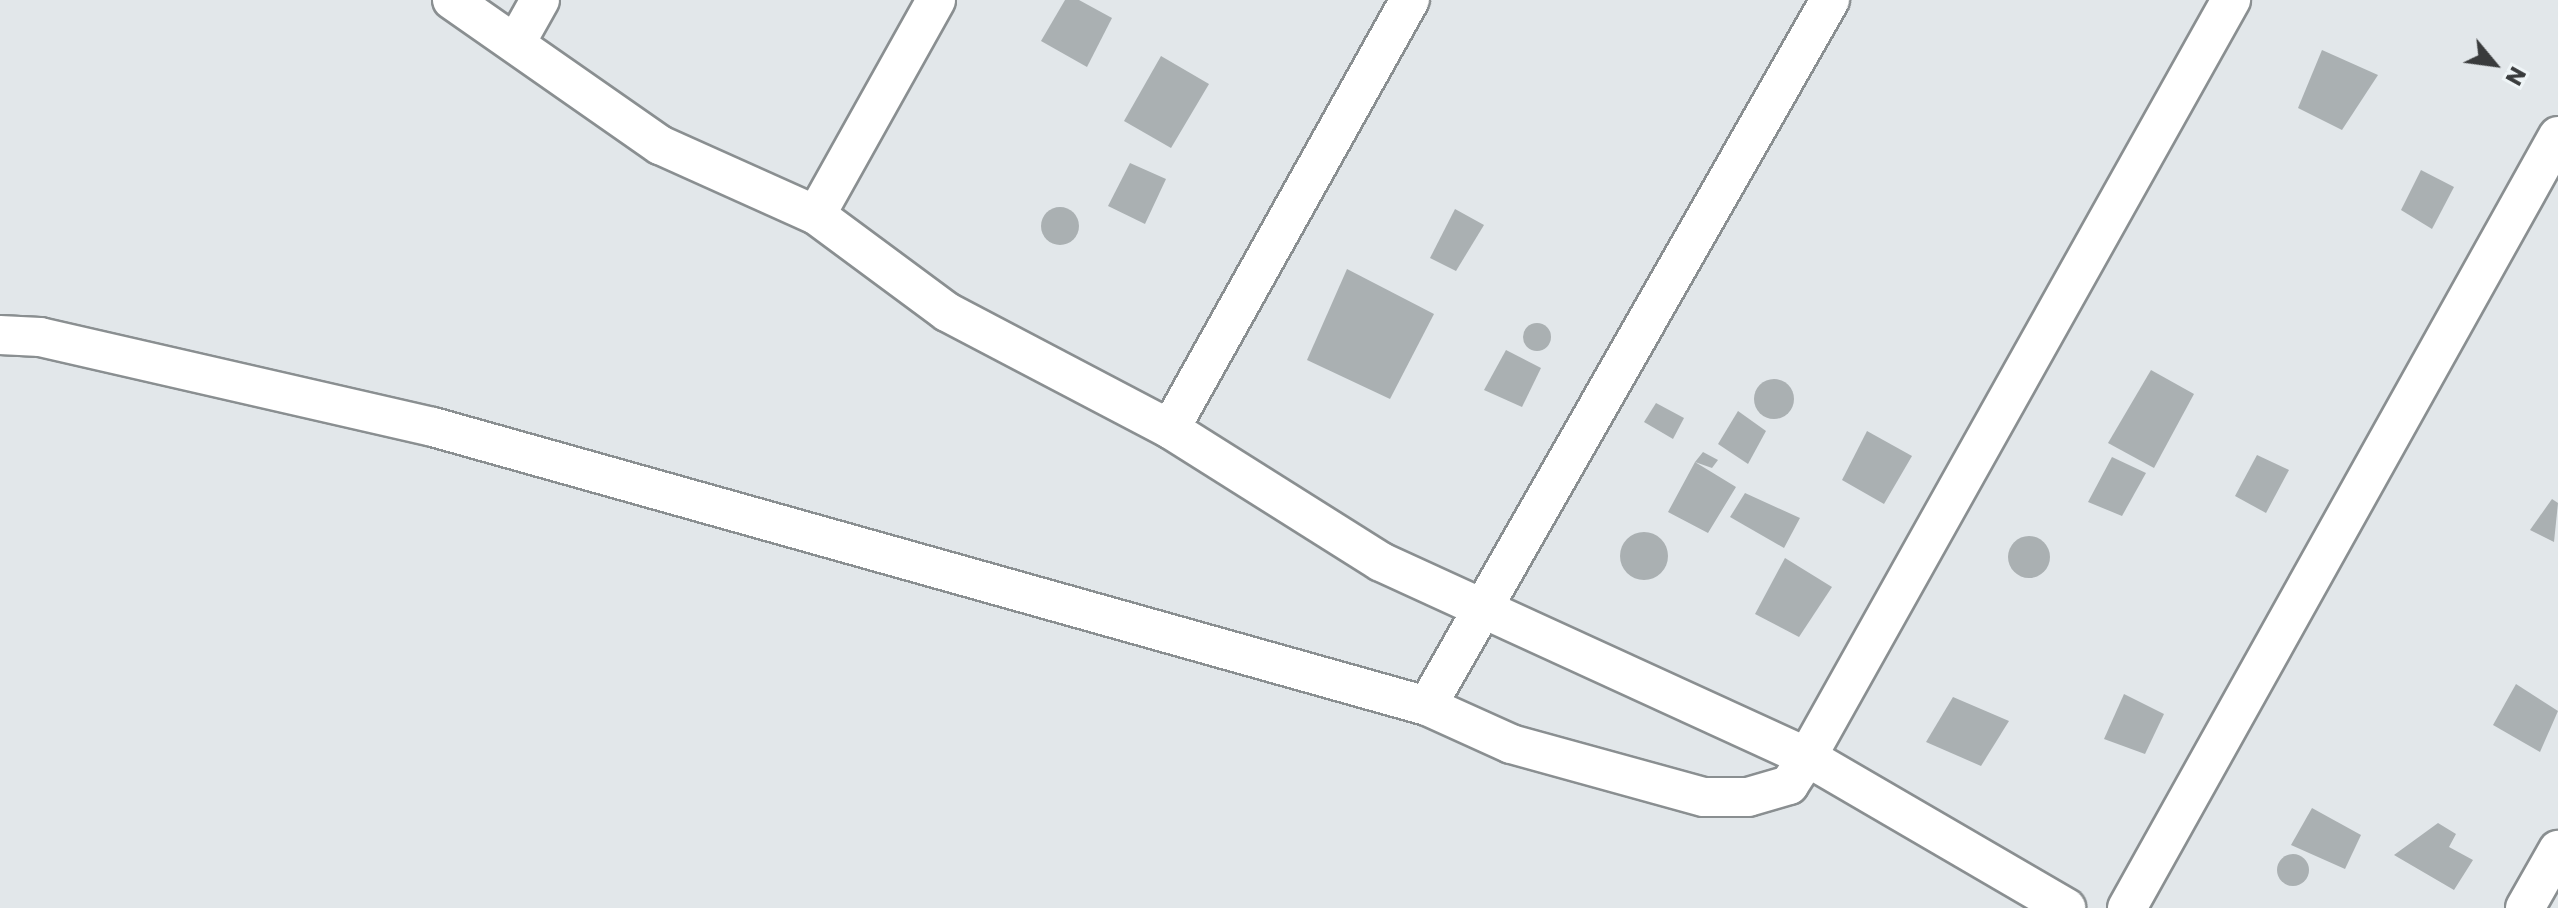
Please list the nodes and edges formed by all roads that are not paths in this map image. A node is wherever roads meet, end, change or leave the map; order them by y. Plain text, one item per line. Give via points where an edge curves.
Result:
1 (452, 0) edge
2 (540, 0) edge
3 (936, 0) edge
4 (1410, 0) edge
5 (1830, 0) edge
6 (2231, 0) edge
7 (517, 41) junction
8 (2558, 136) edge
9 (816, 215) junction
10 (0, 335) edge
11 (1170, 429) junction
12 (1485, 613) junction
13 (1427, 706) junction
14 (1807, 757) junction
15 (2558, 850) edge
16 (2066, 908) edge
17 (2127, 908) edge
18 (2525, 908) edge

1 - 7 street
2 - 7 street
3 - 9 street
4 - 11 street
5 - 12 street
6 - 14 street
7 - 9 street via 660,145
8 - 17 street
9 - 11 street via 947,312
10 - 13 street via 40,337 433,427
11 - 12 street via 1381,562
12 - 13 street
12 - 14 street
13 - 14 street via 1511,744 1704,797 1748,797 1789,785
14 - 16 street
15 - 18 street

